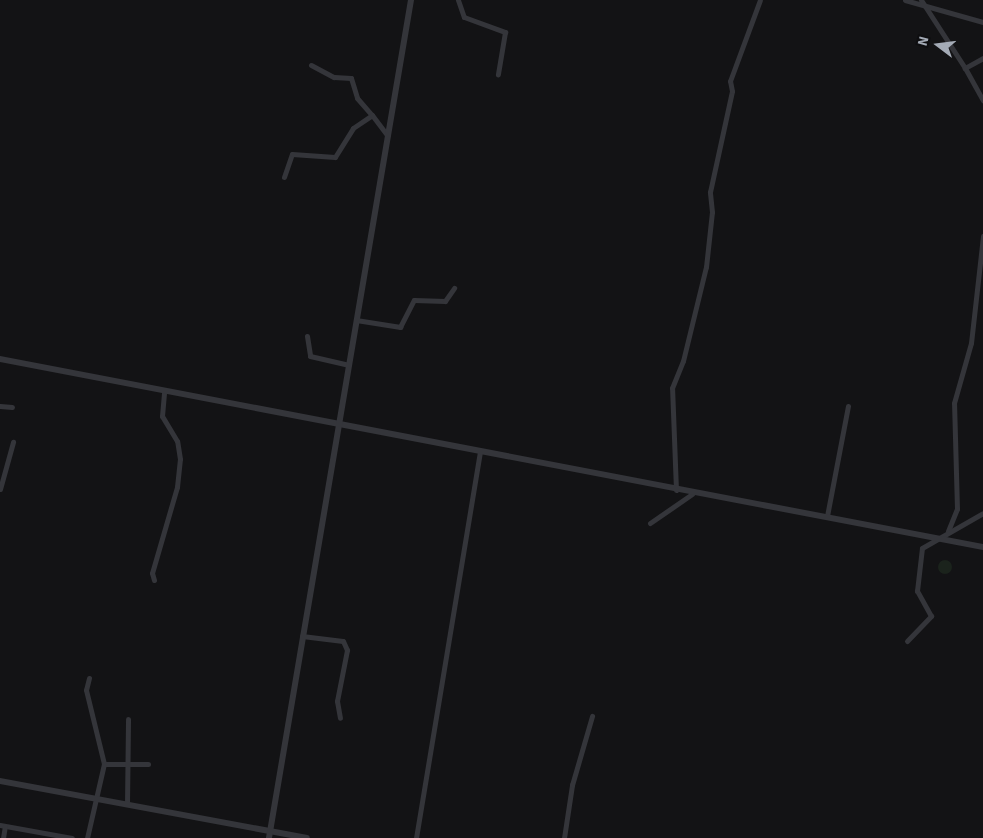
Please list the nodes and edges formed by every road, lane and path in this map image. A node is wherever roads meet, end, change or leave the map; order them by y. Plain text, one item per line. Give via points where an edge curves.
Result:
1 (412, 0) edge
2 (458, 0) edge
3 (760, 0) edge
4 (905, 0) edge
5 (921, 0) edge
6 (925, 6) junction
7 (983, 22) edge
8 (983, 58) edge
9 (311, 65) dead end
10 (965, 68) junction
11 (498, 74) dead end
12 (983, 100) edge
13 (372, 115) junction
14 (388, 136) junction
15 (284, 177) dead end
16 (983, 236) edge
17 (454, 288) dead end
18 (356, 320) junction
19 (307, 336) dead end
20 (0, 359) edge
21 (348, 365) junction
22 (164, 392) junction
23 (0, 406) edge
24 (848, 406) dead end
25 (12, 407) dead end
26 (339, 424) junction
27 (13, 442) dead end
28 (480, 451) junction
29 (0, 489) edge
30 (676, 490) junction
31 (692, 494) junction
32 (983, 513) edge
33 (827, 516) junction
34 (650, 523) dead end
35 (948, 532) junction
36 (937, 537) junction
37 (983, 546) edge
38 (154, 580) dead end
39 (302, 636) junction
40 (907, 641) dead end
41 (89, 678) dead end
42 (592, 716) dead end
43 (340, 718) dead end
44 (128, 719) dead end
45 (126, 761) junction
46 (104, 764) junction
47 (148, 764) dead end
48 (0, 782) edge
49 (97, 799) junction
50 (127, 804) junction
51 (3, 825) edge
52 (271, 828) junction
53 (47, 836) edge
54 (3, 838) edge
55 (72, 838) edge
56 (87, 838) edge
57 (269, 838) edge
58 (307, 838) edge
59 (416, 838) edge
60 (564, 838) edge

1 - 14 street
2 - 11 street via 464,17 505,32
3 - 30 street via 730,81 732,91 710,192 712,212 706,266 683,362 672,388
4 - 6 street
5 - 6 street
6 - 7 street
6 - 10 street
8 - 10 street
9 - 13 street via 334,77 350,78 357,98
10 - 12 street
13 - 14 street
13 - 15 street via 353,128 336,157 292,154
14 - 18 street
16 - 35 street via 971,343 954,403 957,509
17 - 18 street via 445,301 414,300 400,326
18 - 21 street
19 - 21 street via 310,356
20 - 22 street
21 - 26 street
22 - 26 street
22 - 38 street via 162,416 176,441 180,459 177,486 152,573
23 - 25 street
24 - 33 street
26 - 28 street
26 - 39 street
27 - 29 street
28 - 30 street
28 - 59 street
30 - 31 street
31 - 33 street
31 - 34 street
32 - 35 street
33 - 36 street
35 - 36 street
36 - 37 street
36 - 40 street via 922,548 917,571 917,591 931,616
39 - 43 street via 343,641 347,650 337,701
39 - 52 street
41 - 46 street via 86,690
42 - 60 street via 572,785
44 - 45 street
45 - 46 street
45 - 47 street
45 - 50 street
46 - 49 street
48 - 49 street
49 - 50 street
49 - 56 street
50 - 52 street
51 - 53 street
51 - 54 street
52 - 57 street
52 - 58 street
53 - 55 street

